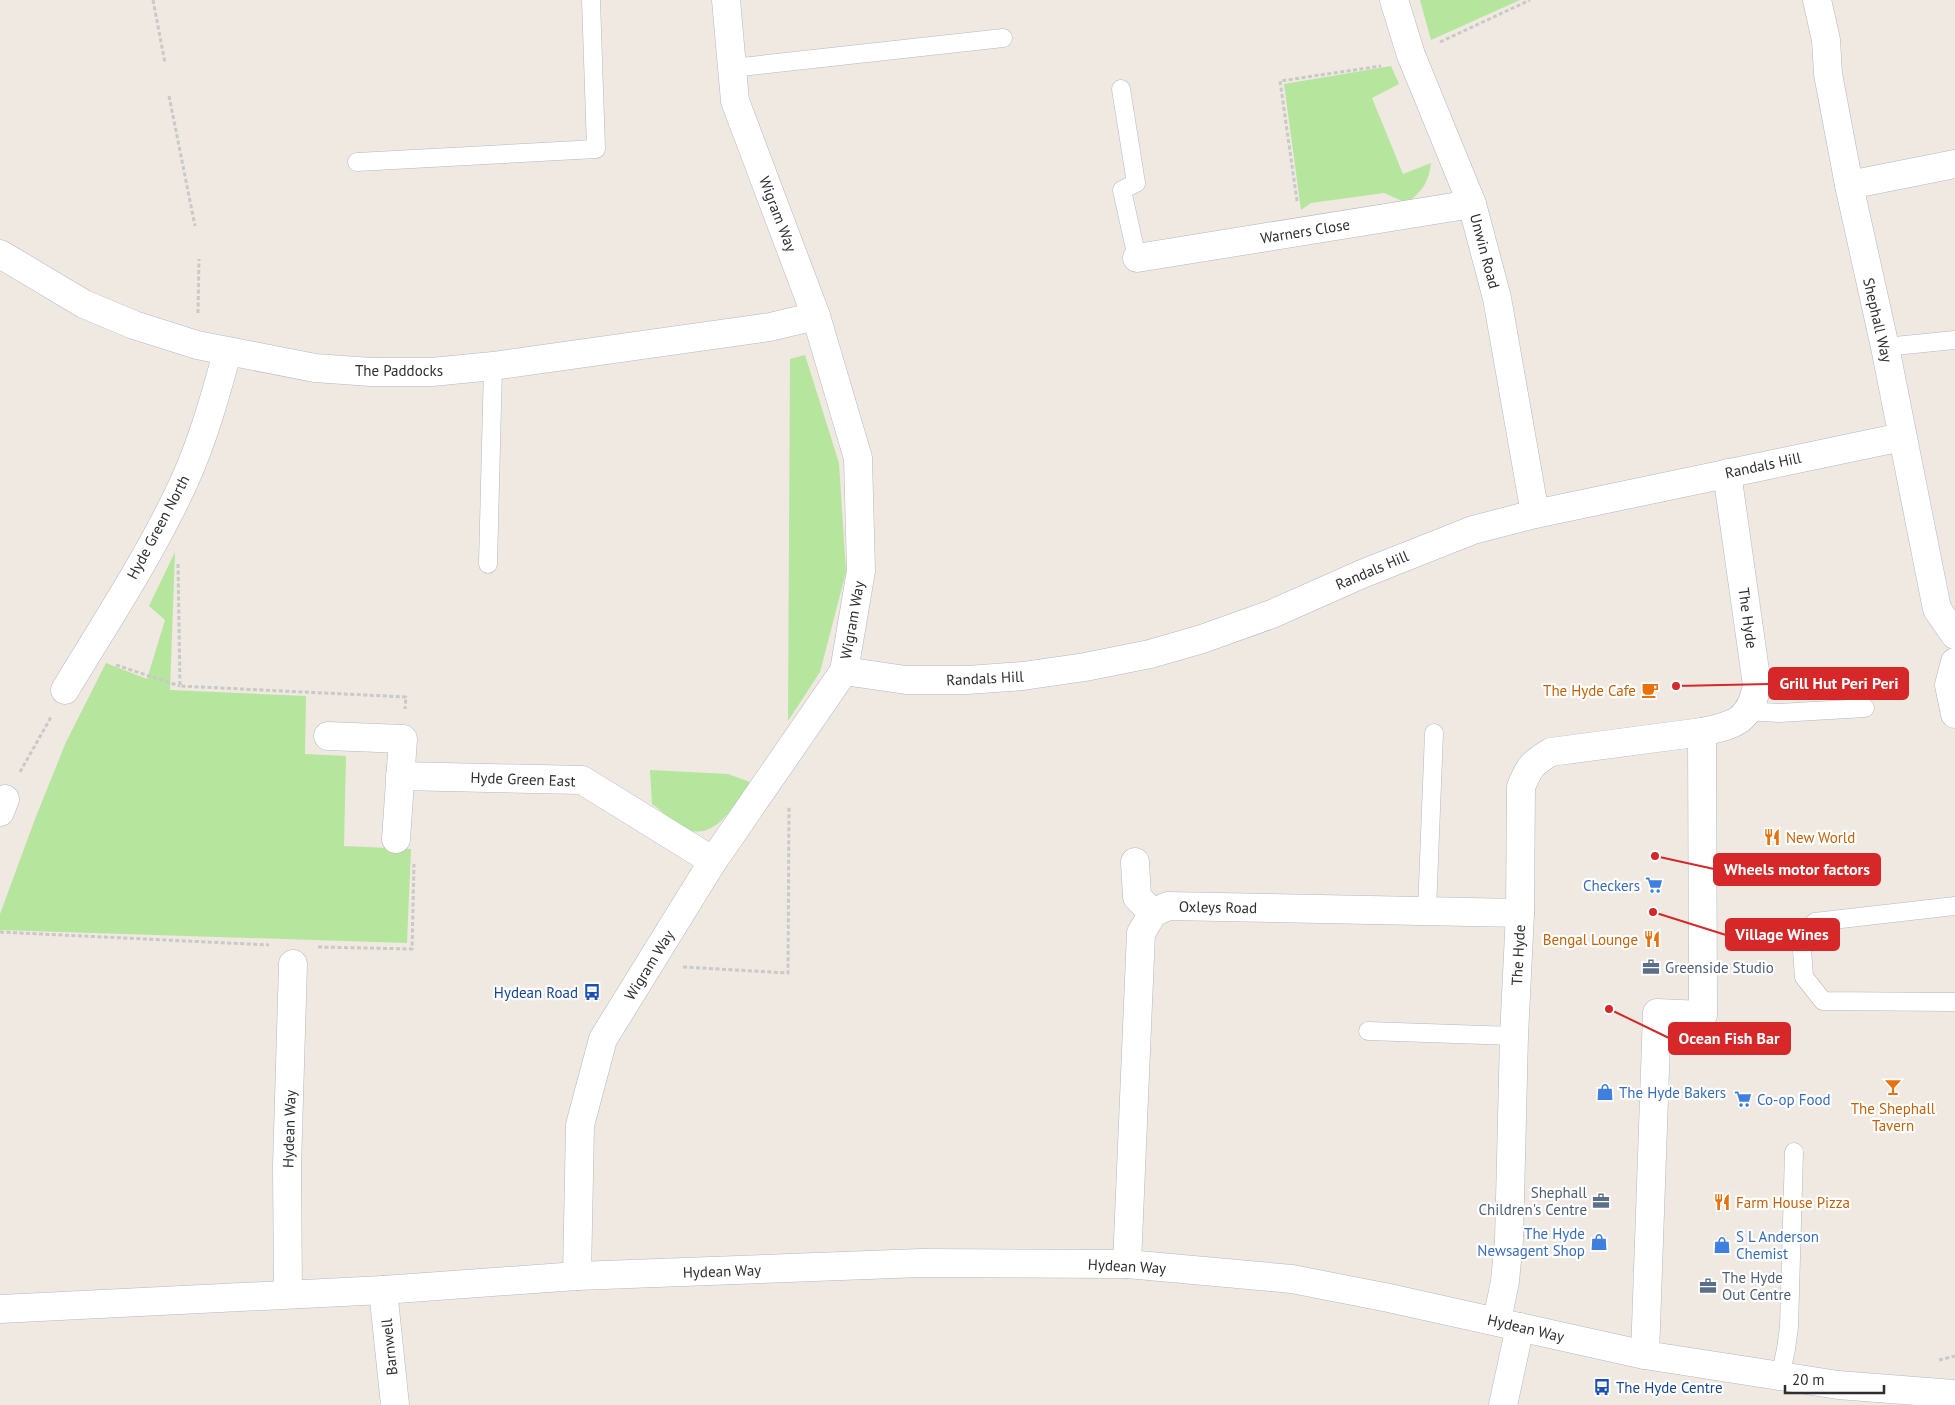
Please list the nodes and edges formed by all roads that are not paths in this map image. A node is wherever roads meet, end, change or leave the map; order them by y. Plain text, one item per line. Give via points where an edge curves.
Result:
1 (591, 0) edge
2 (726, 0) edge
3 (1394, 0) edge
4 (1817, 0) edge
5 (1003, 38) dead end
6 (732, 68) junction
7 (1121, 89) dead end
8 (356, 162) dead end
9 (1955, 164) edge
10 (1849, 185) junction
11 (1472, 204) junction
12 (0, 254) edge
13 (1137, 258) joint
14 (816, 316) junction
15 (1955, 340) edge
16 (1885, 347) junction
17 (227, 353) junction
18 (493, 366) junction
19 (1902, 437) junction
20 (1727, 473) junction
21 (1535, 514) junction
22 (488, 564) dead end
23 (1955, 635) edge
24 (1955, 662) edge
25 (844, 671) junction
26 (66, 690) road end
27 (1865, 708) dead end
28 (1747, 711) junction
29 (1955, 714) edge
30 (1434, 732) dead end
31 (1702, 732) junction
32 (328, 736) dead end
33 (400, 776) junction
34 (396, 839) road end
35 (713, 861) junction
36 (1135, 862) dead end
37 (1955, 906) edge
38 (1427, 911) junction
39 (1153, 913) junction
40 (1520, 913) junction
41 (293, 955) road end
42 (1955, 1002) edge
43 (1368, 1031) dead end
44 (1514, 1036) junction
45 (1794, 1152) dead end
46 (1126, 1264) junction
47 (577, 1276) junction
48 (383, 1290) junction
49 (288, 1294) junction
50 (0, 1309) edge
51 (1508, 1324) junction
52 (1645, 1355) junction
53 (1780, 1378) junction
54 (1955, 1394) edge
55 (396, 1405) edge
56 (1503, 1405) edge

1 - 8 lane via 596,149
2 - 6 street, Wigram Way
3 - 11 street, Unwin Road via 1412,55
4 - 10 street, Shephall Way
5 - 6 lane
6 - 14 street, Wigram Way via 735,101
7 - 13 lane via 1136,183 1122,190
9 - 10 street
10 - 16 street, Shephall Way
11 - 13 street, Warners Close
11 - 21 street, Unwin Road via 1497,298
12 - 17 street, The Paddocks via 84,304 134,325
14 - 18 street, The Paddocks via 770,327
14 - 25 street, Wigram Way via 858,458 861,571
15 - 16 lane
16 - 19 street, Shephall Way
17 - 18 street, The Paddocks via 315,368 372,372 432,372
17 - 26 street, Hyde Green North via 208,420 184,482 150,547
18 - 22 lane
19 - 20 street, Randals Hill
19 - 23 street, Shephall Way via 1937,609
20 - 21 street, Randals Hill
20 - 28 street, The Hyde via 1756,678 1754,699
21 - 25 street, Randals Hill via 1473,530 1272,614 1150,654 1023,676 967,680 906,680
24 - 29 street via 1950,685
25 - 35 street, Wigram Way
27 - 28 lane via 1779,713
28 - 31 street, The Hyde via 1740,720
30 - 38 lane
31 - 40 street, The Hyde via 1550,752 1536,760 1521,787
31 - 52 street via 1702,1015 1657,1013
32 - 33 street via 403,739
33 - 34 street
33 - 35 street, Hyde Green East via 582,780
35 - 47 street, Wigram Way via 603,1039 580,1125
36 - 39 street via 1137,897
37 - 42 lane via 1815,922 1800,936 1804,977 1823,1001
38 - 39 street, Oxleys Road via 1168,906
38 - 40 street, Oxleys Road
39 - 46 street via 1141,933
40 - 44 street, The Hyde
41 - 49 street, Hydean Way via 287,1166
43 - 44 lane
44 - 51 street, The Hyde via 1505,1281
45 - 53 lane via 1789,1327
46 - 47 street, Hydean Way via 921,1263
46 - 51 street, Hydean Way via 1292,1279
47 - 48 street, Hydean Way
48 - 49 street, Hydean Way
48 - 55 street, Barnwell
49 - 50 street, Hydean Way
51 - 52 street, Hydean Way
51 - 56 street, The Hyde
52 - 53 street, Hydean Way
53 - 54 street, Hydean Way via 1838,1386

